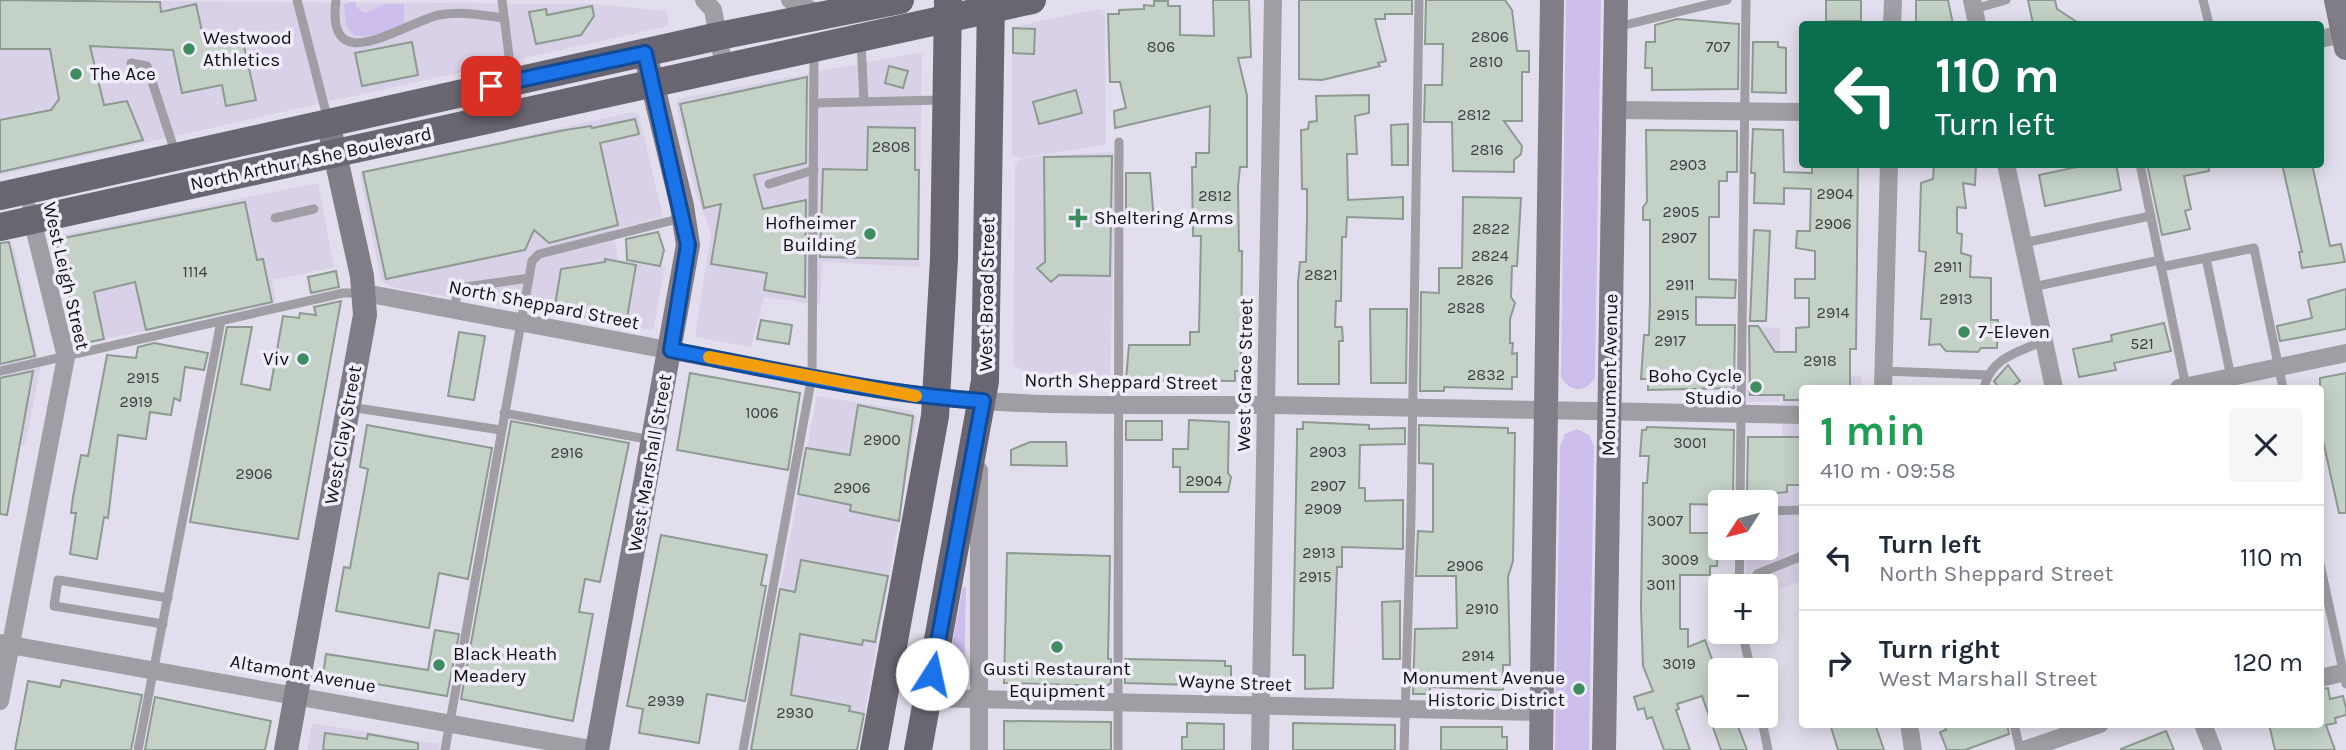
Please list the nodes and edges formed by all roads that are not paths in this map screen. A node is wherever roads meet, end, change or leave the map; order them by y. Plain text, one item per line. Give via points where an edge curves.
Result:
1 (297, 0) edge
2 (336, 0) edge
3 (502, 0) edge
4 (704, 0) edge
5 (900, 0) edge
6 (1032, 0) edge
7 (1273, 0) edge
8 (1419, 0) edge
9 (1552, 0) edge
10 (1616, 0) edge
11 (1727, 0) edge
12 (1746, 0) edge
13 (1893, 0) edge
14 (2006, 0) edge
15 (2203, 0) edge
16 (2336, 0) edge
17 (990, 4) edge
18 (948, 9) edge
19 (1974, 11) edge
20 (504, 18) junction
21 (1892, 21) edge
22 (2208, 21) edge
23 (804, 23) edge
24 (1615, 27) junction
25 (719, 36) junction
26 (861, 36) junction
27 (2337, 40) edge
28 (645, 53) junction
29 (131, 63) dead end
30 (724, 66) junction
31 (512, 82) junction
32 (652, 82) junction
33 (946, 99) junction
34 (864, 102) junction
35 (815, 103) junction
36 (1614, 110) junction
37 (1745, 110) junction
38 (1799, 111) edge
39 (328, 121) junction
40 (1119, 142) dead end
41 (336, 154) junction
42 (177, 156) junction
43 (1889, 168) edge
44 (2007, 168) edge
45 (2141, 168) edge
46 (814, 170) junction
47 (769, 184) dead end
48 (13, 193) edge
49 (314, 209) dead end
50 (2150, 216) junction
51 (684, 217) junction
52 (275, 218) dead end
53 (33, 220) junction
54 (0, 227) edge
55 (2023, 243) junction
56 (2206, 258) junction
57 (2160, 263) junction
58 (528, 278) junction
59 (2032, 287) junction
60 (365, 293) junction
61 (454, 310) junction
62 (221, 321) junction
63 (520, 323) junction
64 (2044, 341) junction
65 (671, 350) junction
66 (2346, 353) edge
67 (66, 357) junction
68 (2279, 367) junction
69 (0, 371) edge
70 (1988, 375) junction
71 (812, 376) junction
72 (2231, 377) junction
73 (1883, 380) edge
74 (1985, 385) edge
75 (2053, 385) edge
76 (2183, 385) edge
77 (2197, 385) edge
78 (2282, 385) edge
79 (936, 398) junction
80 (983, 401) junction
81 (1117, 404) junction
82 (1266, 405) junction
83 (348, 407) junction
84 (1412, 407) junction
85 (1546, 408) junction
86 (1609, 410) junction
87 (504, 413) junction
88 (1742, 413) junction
89 (1799, 415) edge
90 (501, 430) junction
91 (978, 432) junction
92 (654, 441) junction
93 (1740, 490) edge
94 (1799, 510) edge
95 (1778, 511) edge
96 (1799, 557) edge
97 (1757, 574) dead end
98 (2324, 582) edge
99 (168, 598) junction
100 (163, 624) junction
101 (5, 644) edge
102 (154, 669) junction
103 (2345, 676) edge
104 (2324, 678) edge
105 (296, 694) junction
106 (927, 698) junction
107 (979, 698) junction
108 (1118, 700) junction
109 (0, 701) edge
110 (1261, 704) junction
111 (1405, 708) junction
112 (1541, 712) junction
113 (1605, 720) junction
114 (450, 722) junction
115 (1763, 728) edge
116 (1910, 728) edge
117 (2015, 728) edge
118 (2092, 728) edge
119 (2205, 728) edge
120 (2059, 744) edge
121 (138, 750) edge
122 (286, 750) edge
123 (445, 750) edge
124 (597, 750) edge
125 (743, 750) edge
126 (874, 750) edge
127 (918, 750) edge
128 (979, 750) edge
129 (1118, 750) edge
130 (1261, 750) edge
131 (1404, 750) edge
132 (1541, 750) edge
133 (1604, 750) edge
134 (1614, 750) edge
135 (1768, 750) edge
136 (1913, 750) edge
137 (2022, 750) edge
138 (2213, 750) edge

1 - 39 lane
2 - 20 lane via 338,30 358,44 443,14
3 - 20 lane
4 - 25 street via 713,10
5 - 23 main road, North Arthur Ashe Boulevard
6 - 17 main road, North Arthur Ashe Boulevard
7 - 82 street, West Grace Street
8 - 84 lane
9 - 85 street
10 - 24 street, Monument Avenue
11 - 24 lane
12 - 37 lane
13 - 21 street
14 - 19 lane
15 - 22 lane
16 - 27 street
17 - 18 main road, North Arthur Ashe Boulevard
17 - 80 main road, West Broad Street
18 - 26 main road, North Arthur Ashe Boulevard
18 - 33 main road
20 - 31 lane
23 - 25 main road, North Arthur Ashe Boulevard
23 - 26 main road, North Arthur Ashe Boulevard
23 - 30 main road, North Arthur Ashe Boulevard
23 - 35 lane
24 - 36 street, Monument Avenue
25 - 28 main road, North Arthur Ashe Boulevard
25 - 30 street
26 - 34 lane
28 - 31 main road, North Arthur Ashe Boulevard
28 - 32 street, West Marshall Street
29 - 42 lane via 147,66
30 - 32 main road, North Arthur Ashe Boulevard
31 - 39 main road, North Arthur Ashe Boulevard
32 - 41 main road, North Arthur Ashe Boulevard
32 - 51 street, West Marshall Street
33 - 34 lane
33 - 79 main road
34 - 35 lane
35 - 46 lane
36 - 37 street
36 - 86 street, Monument Avenue
37 - 38 street
37 - 88 lane
39 - 41 street, West Clay Street
39 - 42 main road, North Arthur Ashe Boulevard
40 - 81 lane
41 - 53 main road, North Arthur Ashe Boulevard
41 - 60 street, West Clay Street
42 - 48 main road, North Arthur Ashe Boulevard
43 - 73 street
44 - 55 street
45 - 50 lane
46 - 47 lane
46 - 71 lane
48 - 53 street, West Leigh Street
49 - 52 lane
50 - 55 lane
50 - 57 lane
51 - 58 lane via 539,254
51 - 65 street, West Marshall Street via 686,265
53 - 54 main road, North Arthur Ashe Boulevard
53 - 67 street, West Leigh Street
55 - 59 street
56 - 57 lane
56 - 68 lane via 2254,248
56 - 72 lane
57 - 59 lane
57 - 76 lane
58 - 61 lane via 458,288
58 - 63 lane
59 - 64 street
60 - 61 street, North Sheppard Street
60 - 62 lane via 343,293
60 - 83 street, West Clay Street
61 - 63 street, North Sheppard Street
62 - 67 lane
62 - 99 lane
63 - 65 street, North Sheppard Street
63 - 87 lane
64 - 70 lane via 2006,357
64 - 75 street
65 - 71 street, North Sheppard Street
65 - 92 street, West Marshall Street
66 - 68 street
67 - 69 lane
67 - 101 street, West Leigh Street
68 - 72 street
68 - 78 lane
70 - 73 lane
70 - 74 lane
71 - 79 street, North Sheppard Street
71 - 125 lane
72 - 77 street
79 - 80 street, North Sheppard Street
79 - 126 main road via 934,431
80 - 81 street, North Sheppard Street
80 - 91 main road, West Broad Street
81 - 82 street, North Sheppard Street
81 - 108 lane
82 - 84 street, North Sheppard Street
82 - 110 street, West Grace Street
83 - 90 lane
83 - 105 street, West Clay Street
84 - 85 street, North Sheppard Street
84 - 111 lane
85 - 86 street, North Sheppard Street
85 - 112 street
86 - 88 street, North Sheppard Street
86 - 113 street, Monument Avenue
87 - 90 lane
87 - 92 lane
88 - 89 street, North Sheppard Street
88 - 93 lane
90 - 114 lane
91 - 106 main road, West Broad Street
91 - 107 street
92 - 124 street, West Marshall Street
94 - 95 lane
96 - 97 lane
98 - 103 lane
99 - 100 lane
99 - 100 lane via 58,580 54,606
100 - 102 lane
101 - 102 street, Altamont Avenue
101 - 109 street, West Leigh Street
102 - 105 street, Altamont Avenue
102 - 121 lane
103 - 104 street
105 - 114 street, Altamont Avenue
105 - 122 street, West Clay Street
106 - 107 street, Wayne Street
106 - 127 main road, West Broad Street
107 - 108 street, Wayne Street
107 - 128 street
108 - 110 street, Wayne Street
108 - 129 lane
110 - 111 street, Wayne Street
110 - 130 street, West Grace Street
111 - 112 street, Wayne Street
111 - 131 lane
112 - 132 street
113 - 133 street, Monument Avenue
113 - 134 street
114 - 123 lane
114 - 124 street, Altamont Avenue
115 - 135 lane
116 - 136 street
117 - 137 lane
118 - 120 street
119 - 138 street
120 - 137 street

